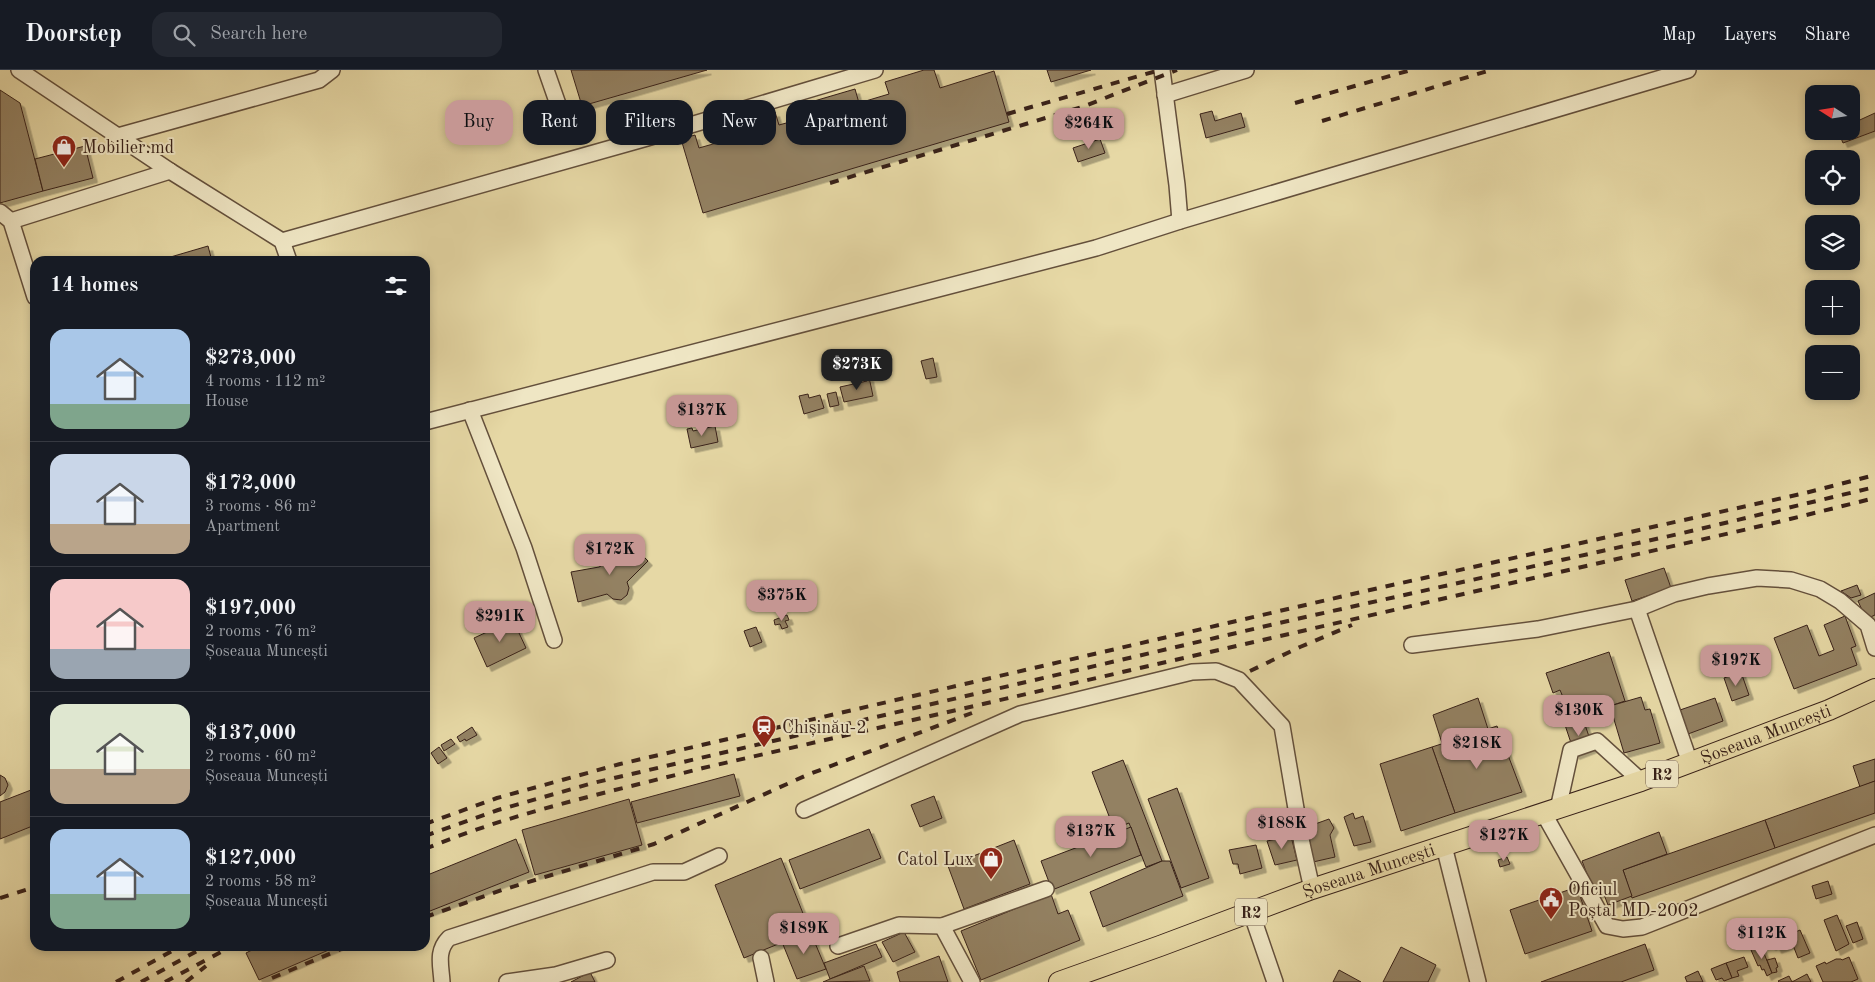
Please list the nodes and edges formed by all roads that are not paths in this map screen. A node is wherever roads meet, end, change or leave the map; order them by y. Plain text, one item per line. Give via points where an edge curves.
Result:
1 (19, 70) edge
2 (332, 70) edge
3 (546, 70) edge
4 (875, 70) edge
5 (1162, 70) edge
6 (1246, 70) edge
7 (1688, 70) edge
8 (1165, 95) junction
9 (557, 100) edge
10 (118, 136) junction
11 (170, 171) junction
12 (5, 216) edge
13 (1180, 221) junction
14 (282, 241) junction
15 (287, 256) edge
16 (30, 284) edge
17 (470, 410) junction
18 (430, 421) edge
19 (1637, 609) junction
20 (554, 640) dead end
21 (1412, 645) dead end
22 (1875, 648) edge
23 (1875, 689) edge
24 (1690, 763) junction
25 (1641, 781) junction
26 (804, 810) dead end
27 (1551, 811) junction
28 (1875, 835) edge
29 (1444, 846) junction
30 (720, 856) dead end
31 (1312, 888) junction
32 (1046, 889) dead end
33 (1252, 912) junction
34 (942, 926) junction
35 (838, 946) dead end
36 (761, 958) dead end
37 (607, 960) dead end
38 (442, 982) edge
39 (508, 982) edge
40 (766, 982) edge
41 (972, 982) edge
42 (1059, 982) edge
43 (1274, 982) edge
44 (1478, 982) edge

1 - 10 street
2 - 10 street via 319,80
3 - 9 street
4 - 14 street
5 - 8 street
6 - 8 street
7 - 13 street
8 - 13 street
10 - 11 street
11 - 12 street
11 - 14 street
12 - 16 street
13 - 17 street via 1096,248
14 - 15 street
17 - 18 street
17 - 20 street via 524,548
19 - 21 street via 1538,629
19 - 22 street via 1674,594 1708,586 1758,578 1791,580 1820,589 1855,612 1868,625
19 - 24 street
23 - 24 main road, Șoseaua Muncești / R2
24 - 25 main road, Șoseaua Muncești / R2
25 - 27 main road, Șoseaua Muncești / R2
25 - 27 street via 1597,741 1571,750
26 - 31 street via 1020,714 1192,672 1216,671 1239,680 1282,726
27 - 28 street via 1607,926 1623,929 1642,926
27 - 29 main road, Șoseaua Muncești / R2
29 - 31 main road, Șoseaua Muncești / R2
29 - 44 street
30 - 38 street via 684,872 653,872 449,938 442,945 440,956
31 - 33 main road, Șoseaua Muncești / R2
32 - 34 street
33 - 42 main road, Șoseaua Muncești / R2
33 - 43 street
34 - 35 street via 899,925
34 - 41 street
36 - 40 street
37 - 39 street via 556,975

